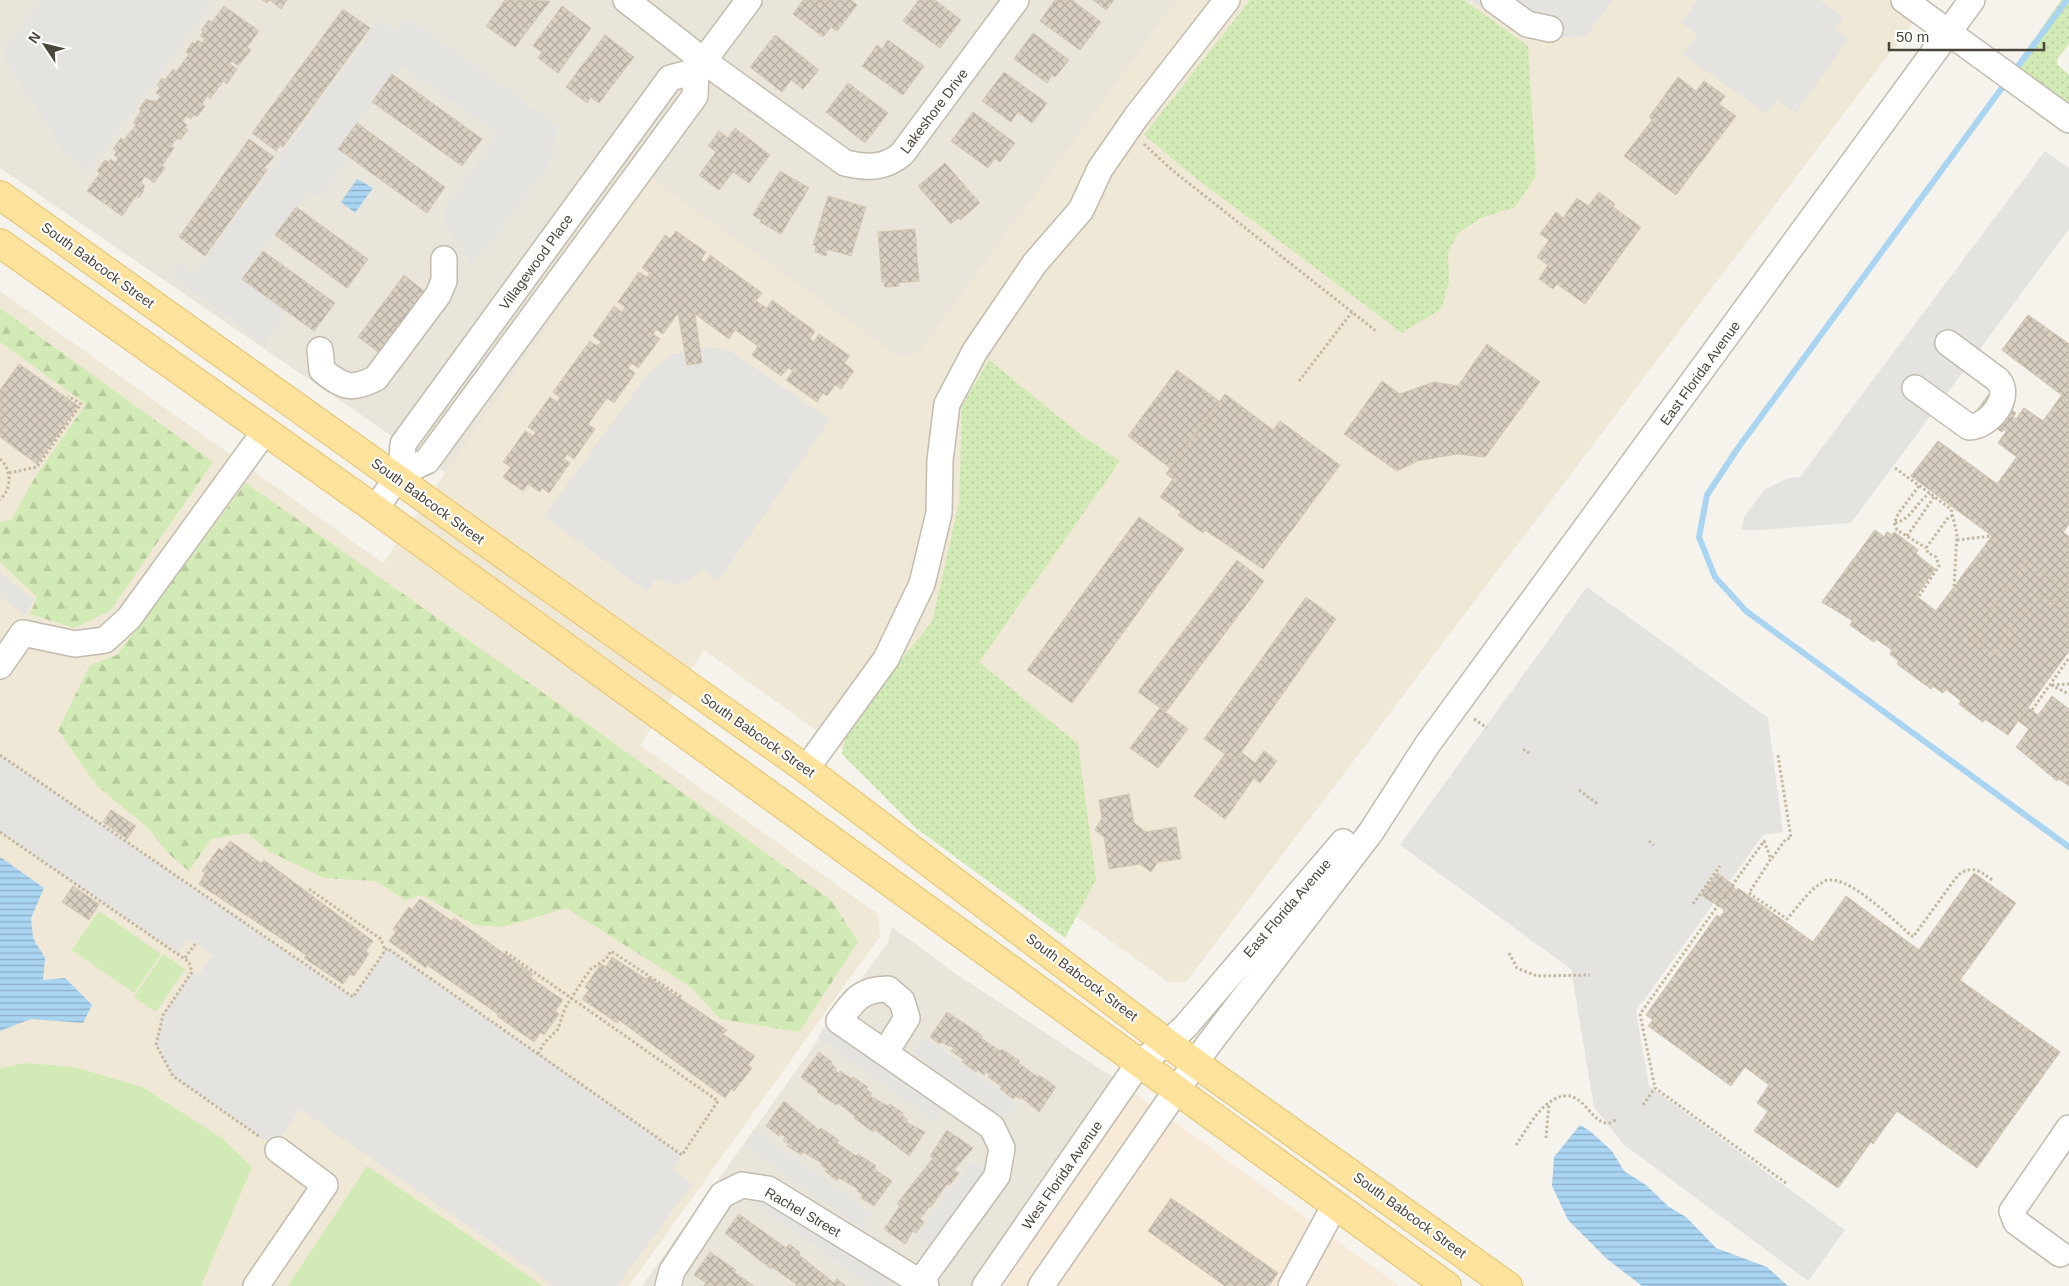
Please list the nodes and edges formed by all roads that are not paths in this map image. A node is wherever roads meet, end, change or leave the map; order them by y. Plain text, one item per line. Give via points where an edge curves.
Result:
1 (626, 0) edge
2 (749, 0) edge
3 (1016, 0) edge
4 (1226, 0) edge
5 (1494, 0) edge
6 (1904, 0) edge
7 (1972, 0) edge
8 (1550, 29) dead end
9 (1948, 32) junction
10 (700, 66) junction
11 (2069, 120) edge
12 (588, 190) junction
13 (0, 195) edge
14 (613, 208) junction
15 (0, 243) edge
16 (444, 260) dead end
17 (1948, 343) dead end
18 (320, 350) dead end
19 (1915, 388) dead end
20 (265, 431) junction
21 (399, 476) junction
22 (374, 509) junction
23 (0, 666) edge
24 (1427, 745) junction
25 (806, 769) junction
26 (1168, 1043) junction
27 (885, 1053) dead end
28 (1196, 1062) junction
29 (1139, 1063) junction
30 (1177, 1090) junction
31 (2069, 1128) edge
32 (278, 1150) road end
33 (1335, 1205) junction
34 (2066, 1252) edge
35 (923, 1284) edge
36 (256, 1286) edge
37 (668, 1286) edge
38 (985, 1286) edge
39 (1041, 1286) edge
40 (1291, 1286) edge
41 (1447, 1286) edge
42 (1508, 1286) edge

1 - 10 street, Lakeshore Drive
2 - 10 street
3 - 10 street, Lakeshore Drive via 907,149 885,165 867,167 844,163
4 - 25 street via 1128,129 1100,169 1081,210 1035,264 975,352 947,404 940,460 939,513 922,584 886,659
5 - 8 street via 1527,24
6 - 9 street
7 - 9 street, East Florida Avenue
9 - 11 street
9 - 24 street, East Florida Avenue
10 - 12 street, Villagewood Place via 670,78
10 - 14 street via 695,96
12 - 14 street
12 - 21 street, Villagewood Place via 403,444
13 - 21 main road, South Babcock Street
14 - 21 street via 428,460
15 - 20 main road
16 - 18 street via 444,281 438,295 376,378 356,386 336,382 322,370
17 - 19 street via 2003,385 2001,402 1982,424 1969,427
20 - 22 main road
20 - 23 street via 129,618 105,640 75,644 23,632
21 - 22 street
21 - 25 main road, South Babcock Street
22 - 29 main road
24 - 26 street, East Florida Avenue
24 - 28 street, East Florida Avenue via 1371,832
25 - 26 main road, South Babcock Street
26 - 28 main road, South Babcock Street
26 - 29 street, East Florida Avenue
27 - 35 street, Rachel Street via 992,1127 1002,1148 997,1176
28 - 30 street, East Florida Avenue
28 - 42 main road, South Babcock Street
29 - 30 main road
29 - 38 street, West Florida Avenue
30 - 33 main road
30 - 39 street
31 - 34 street via 2012,1211 2016,1222
32 - 36 street via 325,1185
33 - 40 street
33 - 41 main road
35 - 37 street, Rachel Street via 768,1189 742,1185 722,1195 672,1271

